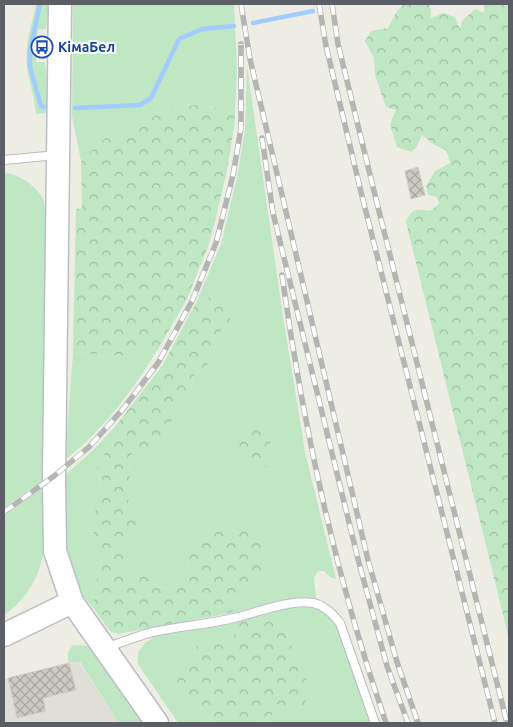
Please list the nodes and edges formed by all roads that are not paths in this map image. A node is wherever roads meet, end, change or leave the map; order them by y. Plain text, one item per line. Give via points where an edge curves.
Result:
1 (60, 4) edge
2 (59, 155) junction
3 (4, 160) edge
4 (72, 602) junction
5 (4, 635) edge
6 (105, 648) junction
7 (158, 723) edge
8 (375, 723) edge

1 - 2 street
2 - 3 lane
2 - 4 street via 55,551
4 - 5 street
4 - 6 street
6 - 7 street
6 - 8 lane via 156,631 232,619 288,605 315,604 325,608 340,623

